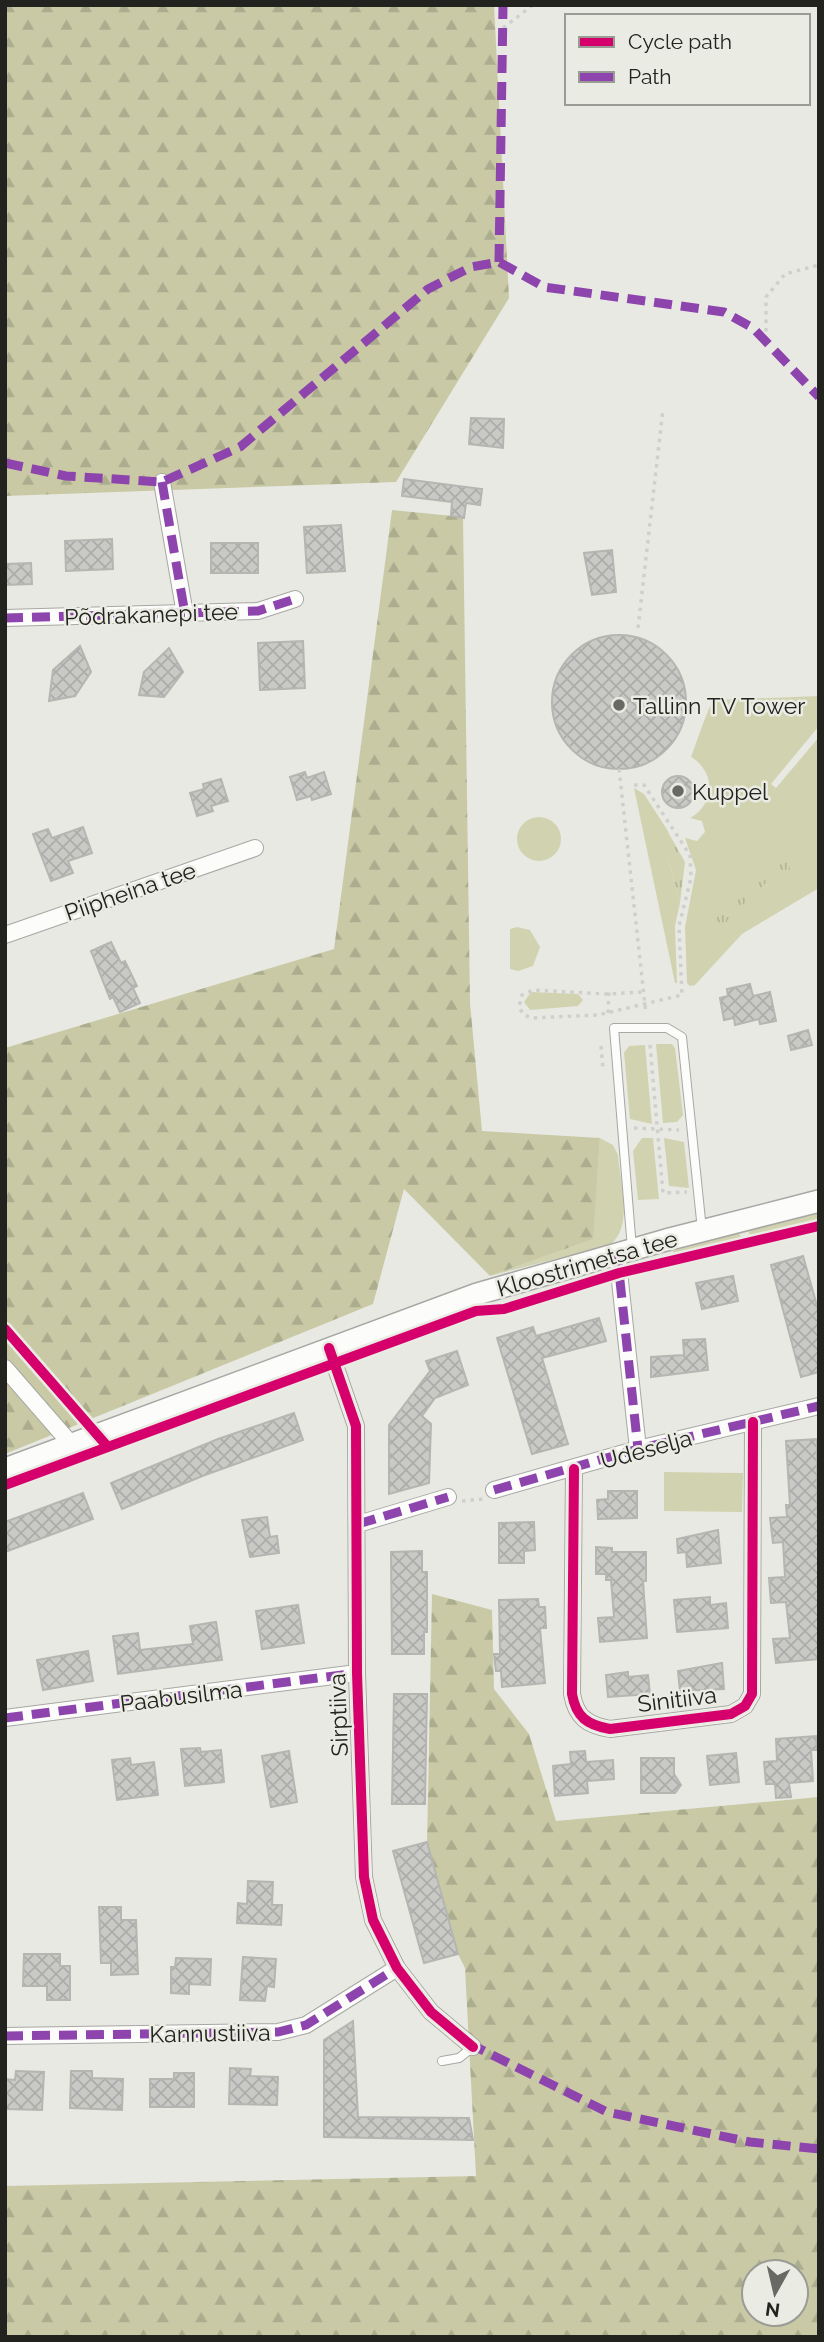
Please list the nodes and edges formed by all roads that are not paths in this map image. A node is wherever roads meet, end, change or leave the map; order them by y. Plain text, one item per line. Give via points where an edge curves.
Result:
1 (162, 482) dead end
2 (295, 599) dead end
3 (185, 614) junction
4 (5, 618) edge
5 (255, 848) dead end
6 (5, 935) edge
7 (819, 1201) edge
8 (702, 1230) junction
9 (624, 1251) junction
10 (329, 1348) junction
11 (5, 1368) edge
12 (819, 1406) edge
13 (752, 1422) junction
14 (71, 1444) junction
15 (638, 1449) junction
16 (5, 1469) edge
17 (574, 1469) junction
18 (494, 1490) road end
19 (448, 1497) road end
20 (358, 1524) junction
21 (357, 1673) junction
22 (5, 1718) edge
23 (397, 1968) junction
24 (5, 2036) edge
25 (473, 2047) joint
26 (442, 2061) dead end

1 - 3 street
2 - 3 street, Põdrakanepi tee via 258,611
3 - 4 street, Põdrakanepi tee
5 - 6 street, Piipheina tee
7 - 8 main road, Kloostrimetsa tee
8 - 9 main road, Kloostrimetsa tee
8 - 9 lane via 682,1037 667,1028 614,1028
9 - 10 main road, Kloostrimetsa tee via 477,1294
9 - 15 street
10 - 14 main road, Kloostrimetsa tee
10 - 20 street, Sirptiiva via 356,1426
11 - 14 street
12 - 13 street, Udeselja
13 - 15 street, Udeselja
13 - 17 street, Sinitiiva via 752,1694 745,1706 730,1714 610,1729 580,1718 572,1694
14 - 16 main road, Kloostrimetsa tee
15 - 17 street, Udeselja
17 - 18 street, Udeselja
19 - 20 street
20 - 21 street, Sirptiiva
21 - 22 street, Paabusilma
21 - 23 street, Sirptiiva via 364,1877 373,1920
23 - 24 street, Kannustiiva via 306,2025 278,2032
23 - 25 street, Sirptiiva via 431,2012
25 - 26 lane via 459,2058

